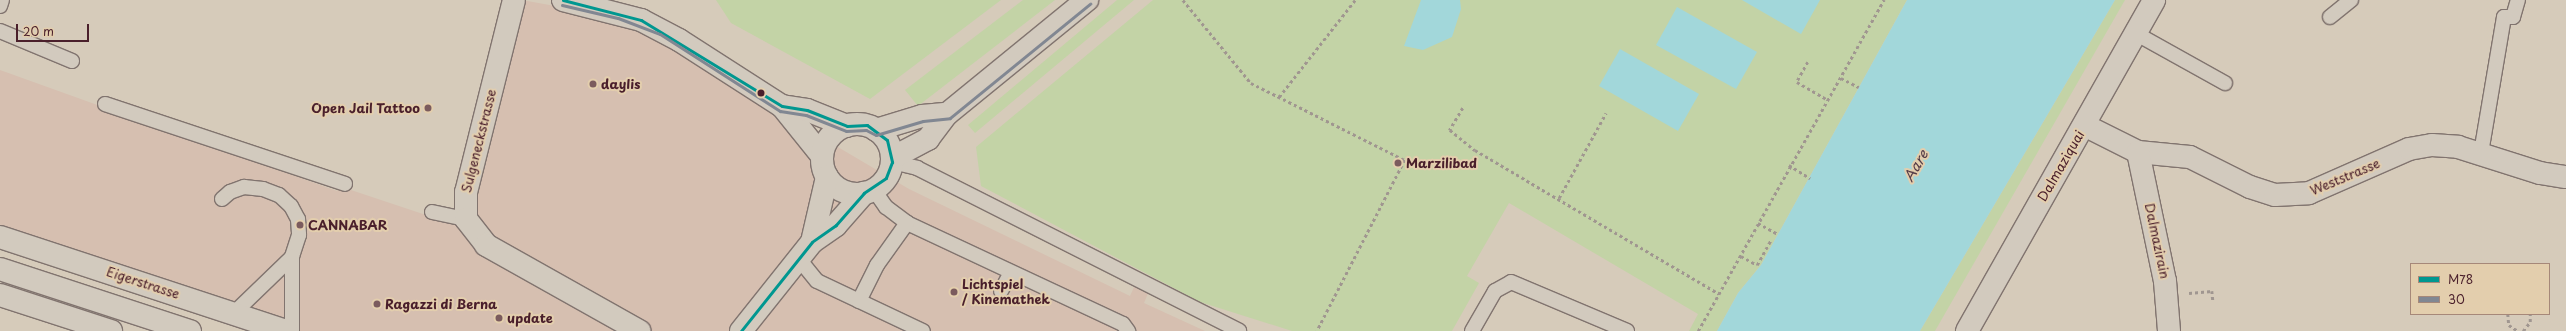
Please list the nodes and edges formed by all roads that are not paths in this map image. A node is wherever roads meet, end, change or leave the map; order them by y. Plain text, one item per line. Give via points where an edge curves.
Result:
1 (2, 0) edge
2 (514, 0) edge
3 (563, 0) edge
4 (1087, 0) edge
5 (2154, 0) edge
6 (2351, 0) edge
7 (2518, 0) edge
8 (0, 6) edge
9 (2330, 17) dead end
10 (0, 31) edge
11 (2135, 33) junction
12 (72, 61) dead end
13 (2225, 83) dead end
14 (105, 104) dead end
15 (782, 106) junction
16 (947, 114) junction
17 (2084, 125) junction
18 (846, 126) junction
19 (876, 130) junction
20 (916, 146) junction
21 (2138, 152) junction
22 (2481, 153) junction
23 (892, 160) junction
24 (825, 167) junction
25 (917, 168) junction
26 (2566, 177) edge
27 (345, 184) dead end
28 (869, 191) junction
29 (222, 199) dead end
30 (432, 212) dead end
31 (466, 219) junction
32 (907, 223) junction
33 (0, 237) edge
34 (812, 242) junction
35 (292, 257) junction
36 (799, 259) junction
37 (0, 270) edge
38 (1011, 272) junction
39 (1001, 291) dead end
40 (0, 295) edge
41 (859, 301) junction
42 (234, 313) junction
43 (111, 331) edge
44 (190, 331) edge
45 (286, 331) edge
46 (292, 331) edge
47 (639, 331) edge
48 (741, 331) edge
49 (923, 331) edge
50 (1128, 331) edge
51 (1239, 331) edge
52 (1472, 331) edge
53 (1627, 331) edge
54 (1967, 331) edge
55 (2169, 331) edge

1 - 8 lane
2 - 31 street, Sulgeneckstrasse via 466,192
3 - 15 street via 619,13 662,30
4 - 16 street
5 - 11 street, Dalmaziquai
6 - 9 lane
7 - 22 lane via 2513,17 2504,18
10 - 12 lane
11 - 13 lane
11 - 17 street, Dalmaziquai
14 - 27 lane
15 - 18 street via 807,110
15 - 24 street
16 - 19 street via 922,116
16 - 20 street via 934,134
17 - 21 street, Weststrasse
17 - 54 street, Dalmaziquai
18 - 19 street via 862,125
18 - 24 street via 830,137
19 - 23 street via 887,140
20 - 23 street
20 - 25 lane
21 - 22 street, Weststrasse via 2190,157 2250,187 2285,196 2320,190 2421,146 2458,146
21 - 55 street, Dalmazirain via 2167,295
22 - 26 street, Weststrasse via 2540,173
23 - 25 lane
23 - 28 street via 886,178
24 - 28 street via 847,192
24 - 34 street
25 - 51 lane
28 - 32 lane
28 - 34 street via 836,225
29 - 35 lane via 230,192 244,187 263,189 279,195 291,206 298,219 299,235
30 - 31 lane
31 - 47 street via 486,245
32 - 38 lane
32 - 41 lane via 877,265
33 - 42 street, Eigerstrasse
34 - 36 street
35 - 42 lane
35 - 46 lane
36 - 41 lane via 817,280
36 - 48 street
37 - 44 street
38 - 39 lane
38 - 50 lane via 1123,324
40 - 43 street
41 - 49 lane
42 - 45 street, Eigerstrasse
52 - 53 lane via 1495,291 1511,282

